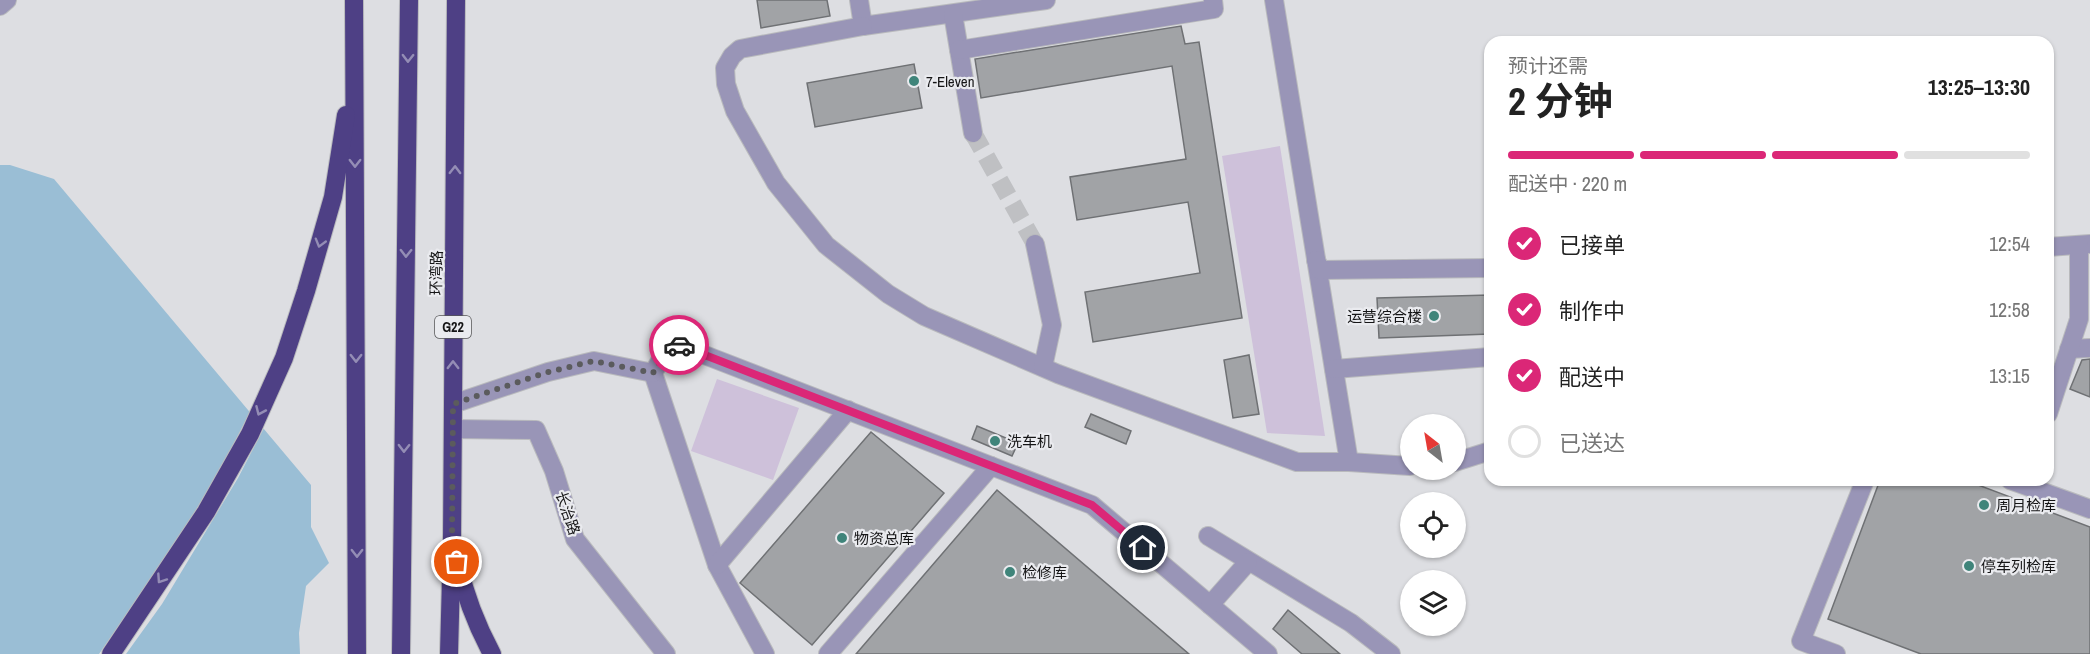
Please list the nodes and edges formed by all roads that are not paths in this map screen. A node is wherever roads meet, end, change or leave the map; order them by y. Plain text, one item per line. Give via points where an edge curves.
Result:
1 (7, 0) edge
2 (354, 0) edge
3 (409, 0) edge
4 (456, 0) edge
5 (859, 0) edge
6 (1046, 0) edge
7 (1213, 0) edge
8 (1274, 0) edge
9 (0, 6) edge
10 (953, 14) junction
11 (863, 26) junction
12 (959, 50) junction
13 (355, 62) junction
14 (973, 133) tunnel mouth
15 (1035, 244) tunnel mouth
16 (2085, 245) edge
17 (2054, 247) edge
18 (1316, 260) junction
19 (1484, 268) edge
20 (2090, 348) edge
21 (2069, 349) junction
22 (1484, 357) edge
23 (1043, 367) junction
24 (1334, 369) junction
25 (653, 373) junction
26 (2054, 395) edge
27 (453, 404) junction
28 (849, 410) junction
29 (453, 429) junction
30 (1484, 453) edge
31 (1466, 459) edge
32 (1349, 462) junction
33 (1400, 465) edge
34 (991, 466) junction
35 (1863, 486) edge
36 (2030, 486) edge
37 (2090, 510) edge
38 (1208, 536) dead end
39 (452, 540) junction
40 (1248, 561) junction
41 (717, 565) junction
42 (1210, 605) junction
43 (1832, 653) edge
44 (111, 654) edge
45 (357, 654) edge
46 (401, 654) edge
47 (449, 654) edge
48 (492, 654) edge
49 (666, 654) edge
50 (765, 654) edge
51 (828, 654) edge
52 (1268, 654) edge
53 (1390, 654) edge

1 - 9 street
2 - 13 highway
3 -> 46 highway, 环湾路
27 -> 4 highway, 环湾路 / G22
5 - 11 street
6 - 10 street
7 - 12 street via 1214,9
8 - 18 street
10 - 11 street
10 - 12 street
11 - 23 street via 741,49 725,68 735,111 776,183 826,245 888,294 924,316
12 - 14 street
13 -> 44 highway via 333,196 284,358 250,434 206,512
13 -> 45 highway
15 - 23 street via 1052,325
16 - 17 street
16 - 21 street via 2079,319
18 - 19 street via 1320,270
18 - 24 street
20 - 21 street
21 - 26 street
22 - 24 street
23 - 32 street via 1297,462
24 - 32 street
25 - 27 street via 594,361
25 - 28 street via 671,342
25 - 41 street
27 - 29 highway, 环湾路 / G22
28 - 34 street
28 - 41 street
29 - 39 highway, 环湾路 / G22
29 - 49 street, 长治路 via 536,430 554,471 575,539
30 - 31 street
32 - 33 street
34 - 42 street via 1092,505
34 - 51 street
35 - 43 street via 1801,641
36 - 37 street
38 - 40 street
39 - 47 highway, 环湾路 / G22
39 - 48 highway via 463,584
40 - 42 street
40 - 53 street via 1351,623
41 - 50 street
42 - 52 street

